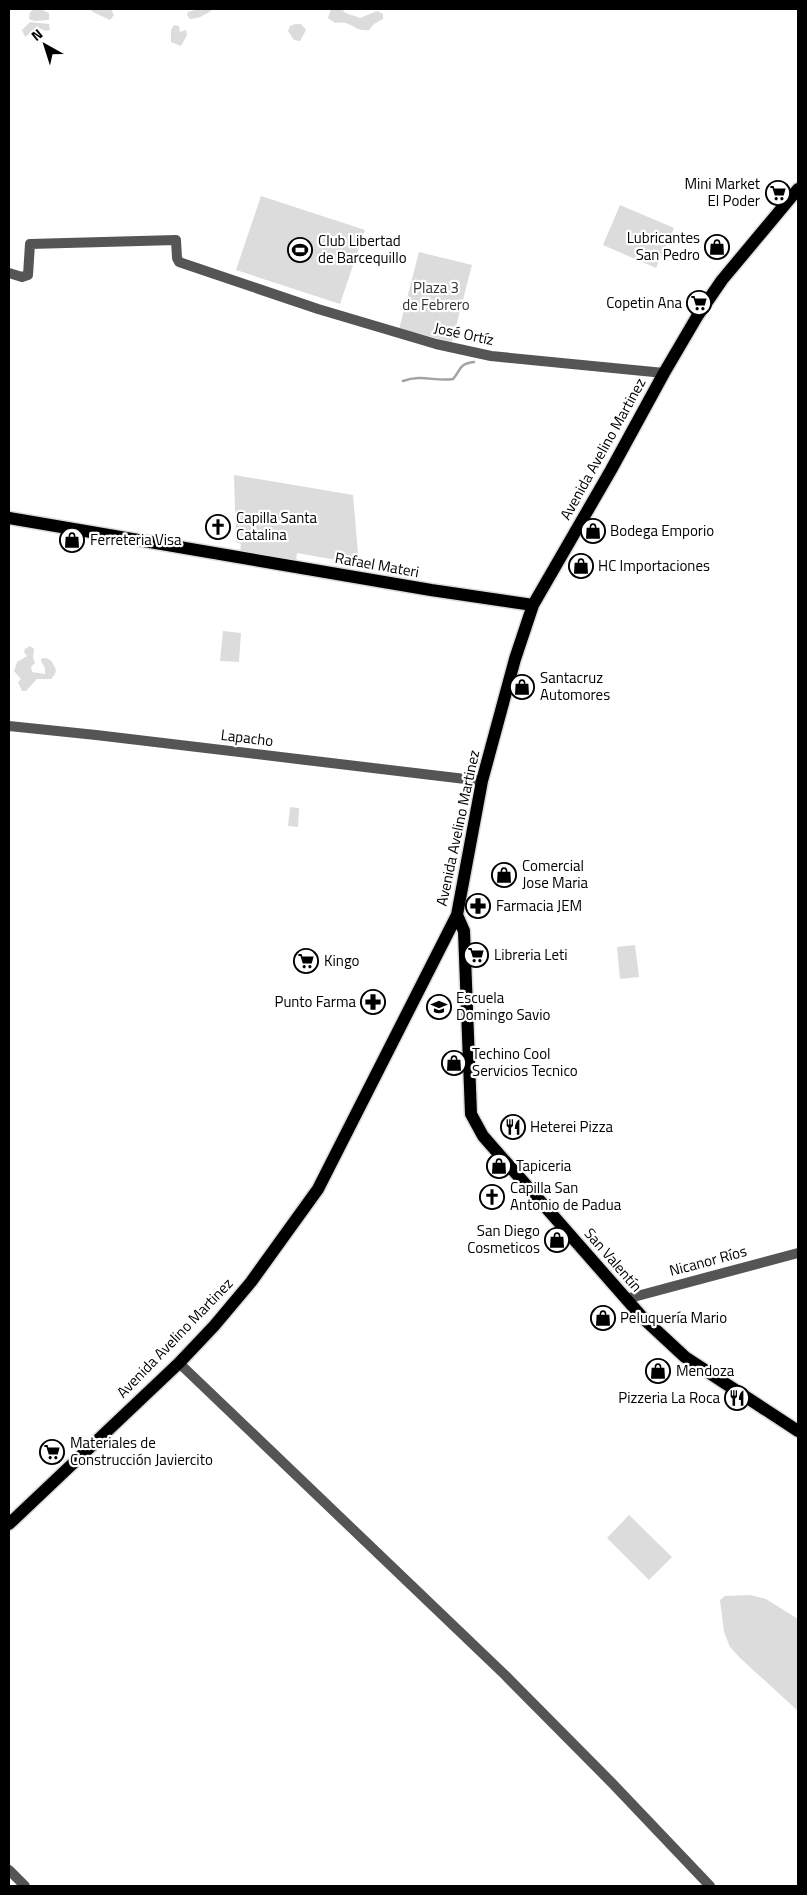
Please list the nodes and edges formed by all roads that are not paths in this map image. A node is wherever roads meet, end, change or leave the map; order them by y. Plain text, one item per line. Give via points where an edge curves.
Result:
1 (798, 189) edge
2 (9, 273) edge
3 (664, 373) junction
4 (9, 518) edge
5 (533, 605) junction
6 (9, 726) edge
7 (482, 781) junction
8 (457, 915) junction
9 (798, 1253) edge
10 (626, 1299) junction
11 (178, 1363) junction
12 (798, 1431) edge
13 (9, 1524) edge
14 (9, 1870) edge
15 (25, 1886) edge
16 (710, 1886) edge

1 - 3 main road, Avenida Avelino Martinez via 722,280
2 - 3 street, José Ortíz via 25,277 28,274 30,244 176,240 179,262 318,309 444,346 491,356
3 - 5 main road, Avenida Avelino Martinez
4 - 5 main road, Rafael Materi
5 - 7 main road, Avenida Avelino Martinez
6 - 7 street, Lapacho
7 - 8 main road, Avenida Avelino Martinez
8 - 10 main road, San Valentín via 464,931 471,1114 474,1122
8 - 11 main road, Avenida Avelino Martinez via 318,1189 251,1282
9 - 10 street, Nicanor Ríos
10 - 12 main road, San Valentín via 685,1356
11 - 13 main road, Avenida Avelino Martinez
11 - 16 street via 505,1675
14 - 15 street

